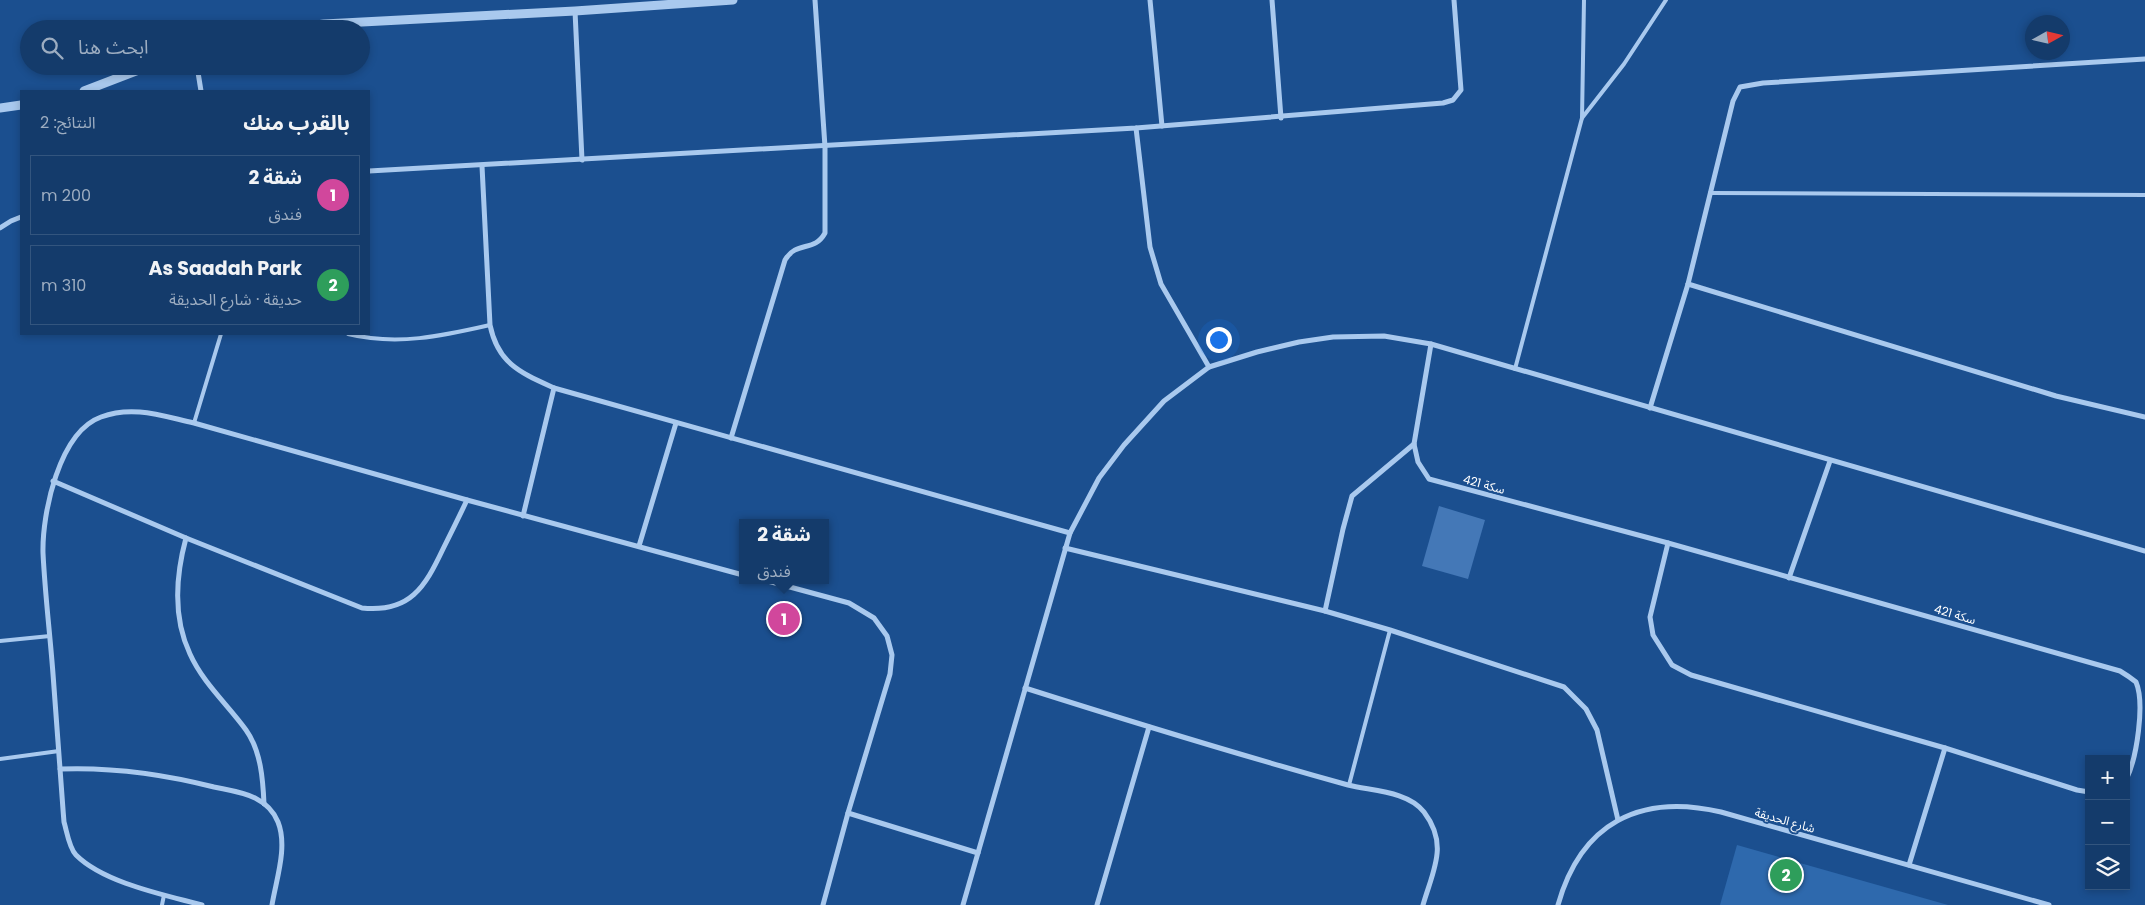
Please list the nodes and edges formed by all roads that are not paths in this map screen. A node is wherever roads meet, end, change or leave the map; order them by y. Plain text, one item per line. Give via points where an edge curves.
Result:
1 (733, 0) edge
2 (815, 0) edge
3 (1150, 0) edge
4 (1272, 0) edge
5 (1454, 0) edge
6 (1584, 0) edge
7 (1666, 0) edge
8 (575, 11) junction
9 (370, 22) edge
10 (2145, 59) edge
11 (126, 75) edge
12 (198, 75) edge
13 (87, 90) edge
14 (201, 90) edge
15 (20, 106) edge
16 (0, 108) edge
17 (1281, 118) junction
18 (1582, 118) junction
19 (1162, 126) junction
20 (1136, 128) junction
21 (825, 147) junction
22 (582, 160) junction
23 (482, 166) junction
24 (370, 171) edge
25 (1710, 193) junction
26 (2145, 195) edge
27 (20, 217) edge
28 (0, 228) edge
29 (1688, 284) junction
30 (490, 325) junction
31 (221, 335) edge
32 (353, 335) edge
33 (1431, 344) junction
34 (1210, 368) junction
35 (1515, 369) junction
36 (554, 388) junction
37 (1650, 408) junction
38 (2145, 417) edge
39 (676, 422) junction
40 (194, 423) junction
41 (731, 438) junction
42 (1414, 444) junction
43 (1830, 461) junction
44 (53, 481) junction
45 (467, 500) junction
46 (523, 516) junction
47 (1070, 533) junction
48 (186, 538) junction
49 (1668, 543) junction
50 (639, 546) junction
51 (1066, 548) junction
52 (2145, 551) edge
53 (739, 573) edge
54 (1788, 578) junction
55 (779, 584) edge
56 (1325, 611) junction
57 (1390, 630) junction
58 (50, 636) junction
59 (0, 641) edge
60 (1025, 688) junction
61 (1149, 727) junction
62 (1945, 748) junction
63 (59, 751) junction
64 (0, 759) edge
65 (2130, 767) edge
66 (60, 770) junction
67 (1349, 785) junction
68 (2085, 791) edge
69 (264, 804) junction
70 (848, 813) junction
71 (1618, 820) junction
72 (978, 853) junction
73 (1908, 865) junction
74 (164, 895) junction
75 (162, 905) edge
76 (202, 905) edge
77 (272, 905) edge
78 (823, 905) edge
79 (964, 905) edge
80 (1097, 905) edge
81 (1422, 905) edge
82 (1558, 905) edge
83 (2049, 905) edge

1 - 8 street
2 - 21 street
3 - 19 street
4 - 17 street
5 - 17 street via 1461,90 1453,100
6 - 18 lane
7 - 18 lane via 1624,64
8 - 9 street
8 - 22 street
10 - 25 street via 1740,87 1733,101
11 - 13 street
12 - 14 street
15 - 16 street
17 - 19 street
18 - 35 lane
19 - 20 street
20 - 21 street
20 - 34 street via 1150,247 1161,284
21 - 22 street
21 - 41 street via 825,233 812,246 799,246 790,251 785,260
22 - 23 street
23 - 24 street
23 - 30 street
25 - 26 lane
25 - 29 street
27 - 28 street
29 - 37 street
29 - 38 street via 2056,396
30 - 32 lane via 409,340 380,340
30 - 36 street via 494,342 505,360 522,374
31 - 40 lane
33 - 34 street via 1384,336 1333,337 1265,350
33 - 35 street
33 - 42 street, سكة 421
34 - 47 street via 1164,401 1124,445 1099,478
35 - 37 street
36 - 39 street
36 - 46 street
37 - 43 street
39 - 41 street
39 - 50 street
40 - 44 street via 148,412 124,411 99,417 81,429 66,450
40 - 45 street
41 - 47 street
42 - 49 street, سكة 421 via 1418,462 1429,478
42 - 56 street via 1352,496
43 - 52 street
43 - 54 street
44 - 48 street
44 - 58 street via 43,551
45 - 46 street
45 - 48 street via 424,586 400,604 382,608 362,608
46 - 50 street
47 - 51 street
48 - 69 street via 178,576 184,635 190,654 247,732 259,761
49 - 54 street, سكة 421
49 - 62 street via 1650,617 1653,635 1672,666 1691,675
50 - 53 street
51 - 56 street
51 - 60 street
54 - 65 street, سكة 421 via 2120,671 2136,683 2143,699 2145,717
55 - 70 street via 849,603 874,618 887,636 892,655 890,674
56 - 57 street
57 - 67 lane
57 - 71 street via 1564,687 1586,709 1597,730
58 - 59 lane
58 - 63 street
60 - 61 street
60 - 72 street
61 - 67 street
61 - 80 street
62 - 68 street
62 - 73 street
63 - 64 lane
63 - 66 street
66 - 69 street via 106,768 152,773 245,794
66 - 74 street via 64,822 75,854 114,878
67 - 81 street via 1412,800 1436,830 1438,851
69 - 77 street via 277,820 282,841
70 - 72 street
70 - 78 street
71 - 73 street, شارع الحديقة via 1652,808 1695,806
71 - 82 street, شارع الحديقة via 1575,862
72 - 79 street
73 - 83 street, شارع الحديقة
74 - 75 lane
74 - 76 street

